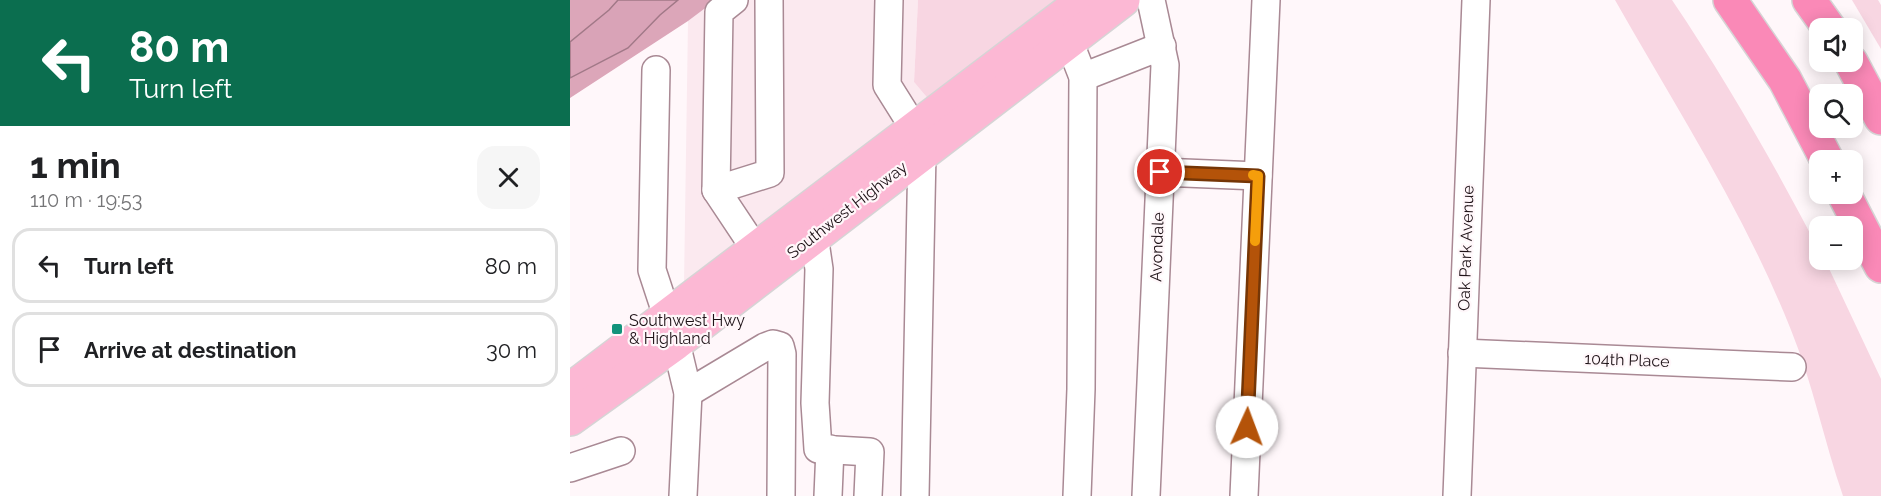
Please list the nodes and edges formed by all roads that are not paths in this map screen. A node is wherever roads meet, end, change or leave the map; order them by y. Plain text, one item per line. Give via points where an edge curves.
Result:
1 (734, 0) edge
2 (769, 0) edge
3 (889, 0) edge
4 (1084, 0) edge
5 (1123, 0) edge
6 (1151, 0) edge
7 (1266, 0) edge
8 (1476, 0) edge
9 (1730, 0) edge
10 (1809, 0) edge
11 (1822, 18) edge
12 (1063, 30) junction
13 (1162, 46) junction
14 (656, 70) dead end
15 (1856, 72) edge
16 (1083, 77) junction
17 (1881, 118) edge
18 (918, 140) junction
19 (1822, 150) edge
20 (1160, 172) junction
21 (1258, 176) junction
22 (716, 190) junction
23 (1849, 204) edge
24 (814, 236) junction
25 (756, 250) junction
26 (1881, 266) edge
27 (671, 331) junction
28 (1462, 353) junction
29 (1792, 367) dead end
30 (570, 390) edge
31 (688, 393) junction
32 (570, 419) edge
33 (830, 449) junction
34 (621, 451) dead end
35 (570, 468) edge
36 (683, 496) edge
37 (781, 496) edge
38 (828, 496) edge
39 (868, 496) edge
40 (915, 496) edge
41 (1077, 496) edge
42 (1146, 496) edge
43 (1244, 496) edge
44 (1457, 496) edge

1 - 22 street via 719,12
2 - 22 street via 770,173
3 - 18 street via 887,85
4 - 12 main road, Southwest Highway
5 - 12 main road, Southwest Highway
6 - 13 street, Avondale
7 - 21 street
8 - 28 street, Oak Park Avenue
9 - 19 highway via 1785,80
10 - 11 highway
12 - 16 street
12 - 18 main road, Southwest Highway
13 - 16 street
13 - 20 street, Avondale via 1165,65
14 - 27 street via 652,270
15 - 17 highway
16 - 41 street
18 - 24 main road, Southwest Highway
18 - 25 main road, Southwest Highway
18 - 40 street
20 - 21 street
20 - 42 street, Avondale
21 - 43 street
22 - 25 street
23 - 26 highway
24 - 27 main road, Southwest Highway
24 - 33 street via 819,269 815,403 818,449
25 - 27 main road, Southwest Highway
27 - 30 main road, Southwest Highway
27 - 31 street
27 - 32 main road, Southwest Highway
28 - 29 street, 104th Place
28 - 44 street, Oak Park Avenue
31 - 36 street
31 - 37 street via 765,347 780,346
33 - 38 street
33 - 39 street via 870,452
34 - 35 street

